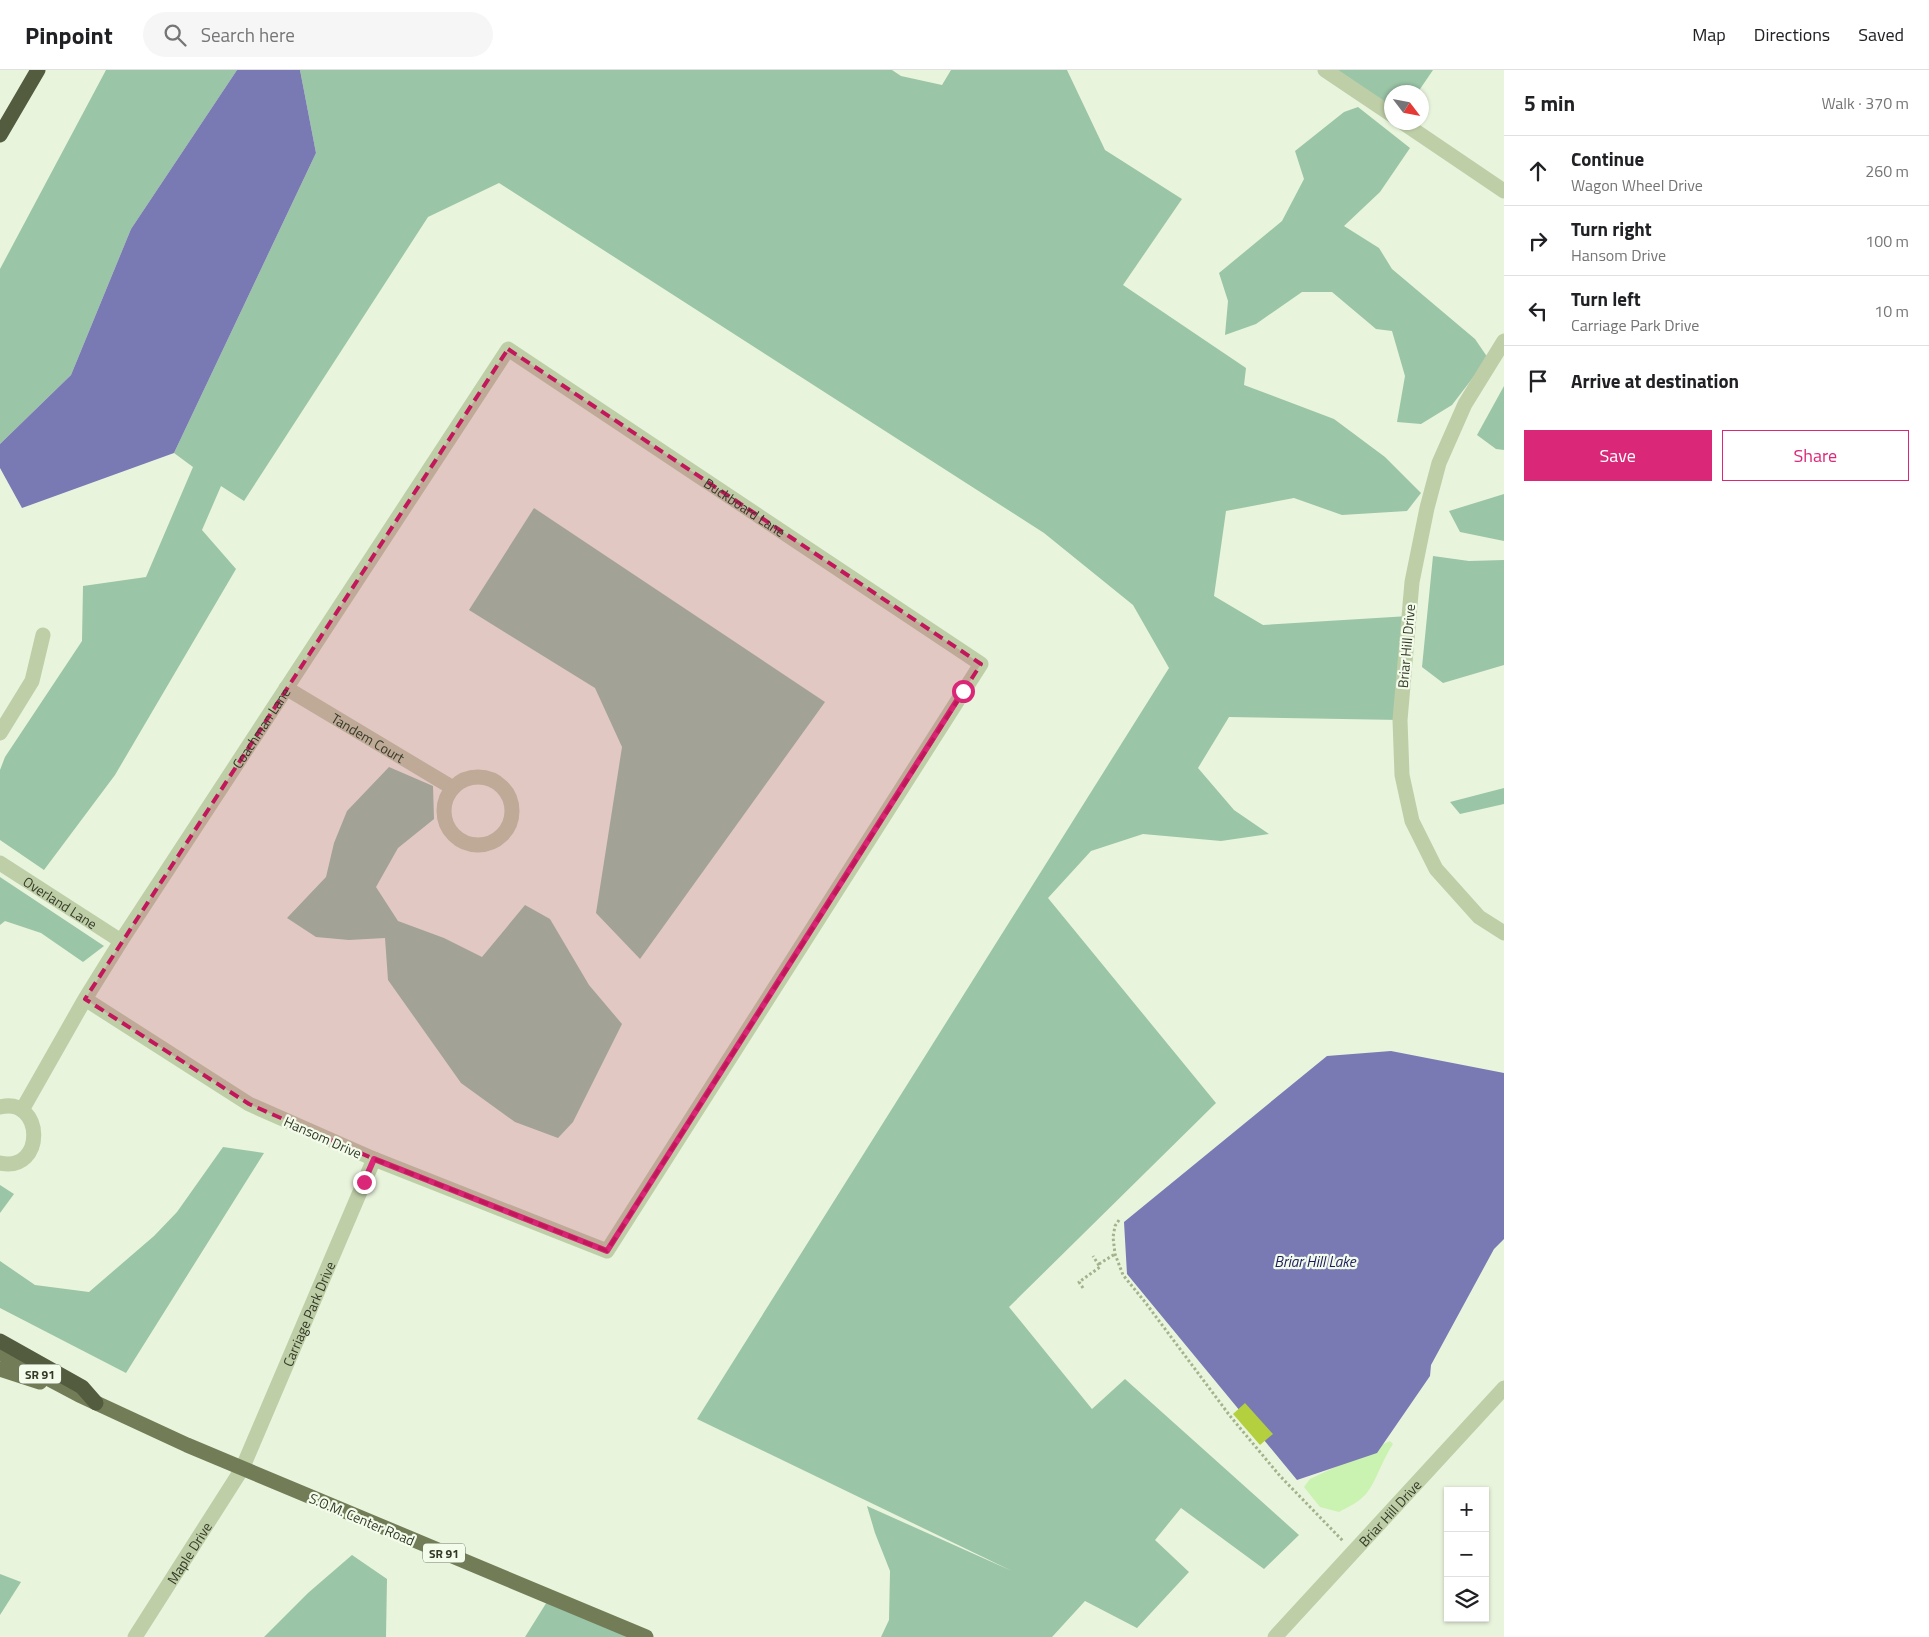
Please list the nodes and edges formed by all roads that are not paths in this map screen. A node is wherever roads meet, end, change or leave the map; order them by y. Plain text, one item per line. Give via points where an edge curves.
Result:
1 (38, 70) edge
2 (1325, 70) edge
3 (22, 98) junction
4 (1384, 111) edge
5 (1414, 130) edge
6 (0, 135) edge
7 (0, 142) edge
8 (1504, 191) edge
9 (1504, 341) edge
10 (508, 349) joint
11 (43, 634) dead end
12 (286, 688) junction
13 (0, 733) edge
14 (452, 788) junction
15 (0, 863) edge
16 (1504, 933) edge
17 (121, 941) junction
18 (85, 999) junction
19 (0, 1107) edge
20 (22, 1110) junction
21 (374, 1159) junction
22 (0, 1163) edge
23 (607, 1251) joint
24 (0, 1341) edge
25 (0, 1353) edge
26 (0, 1369) edge
27 (1504, 1388) edge
28 (79, 1395) junction
29 (96, 1403) junction
30 (242, 1469) junction
31 (134, 1637) edge
32 (646, 1637) edge
33 (1275, 1637) edge

1 - 3 highway
2 - 4 street
3 - 6 highway
3 - 7 highway
5 - 8 street
9 - 16 street, Briar Hill Drive via 1465,404 1439,462 1412,582 1400,720 1402,775 1412,821 1436,869 1479,918
10 - 12 street, Coachman Lane
10 - 23 street, Buckboard Lane via 981,664
11 - 13 street via 32,682
12 - 14 street, Tandem Court
12 - 17 street, Coachman Lane
14 - 14 street via 444,809 450,831 468,844 486,844 501,838 510,824 513,807 503,787 494,780 472,777
15 - 17 street, Overland Lane
17 - 18 street, Coachman Lane
18 - 20 street, Coachman Lane
18 - 21 street, Hansom Drive via 249,1104
19 - 20 street
20 - 22 street via 34,1125 33,1144 22,1159
21 - 23 street, Hansom Drive
21 - 30 street, Carriage Park Drive
24 - 29 highway via 82,1387
25 - 28 main road, S.O.M. Center Road / SR 91
26 - 28 main road, S.O.M. Center Road / SR 91
27 - 33 street, Briar Hill Drive
28 - 29 main road, S.O.M. Center Road / SR 91
29 - 30 main road, S.O.M. Center Road / SR 91
30 - 31 street, Maple Drive
30 - 32 main road, S.O.M. Center Road / SR 91

